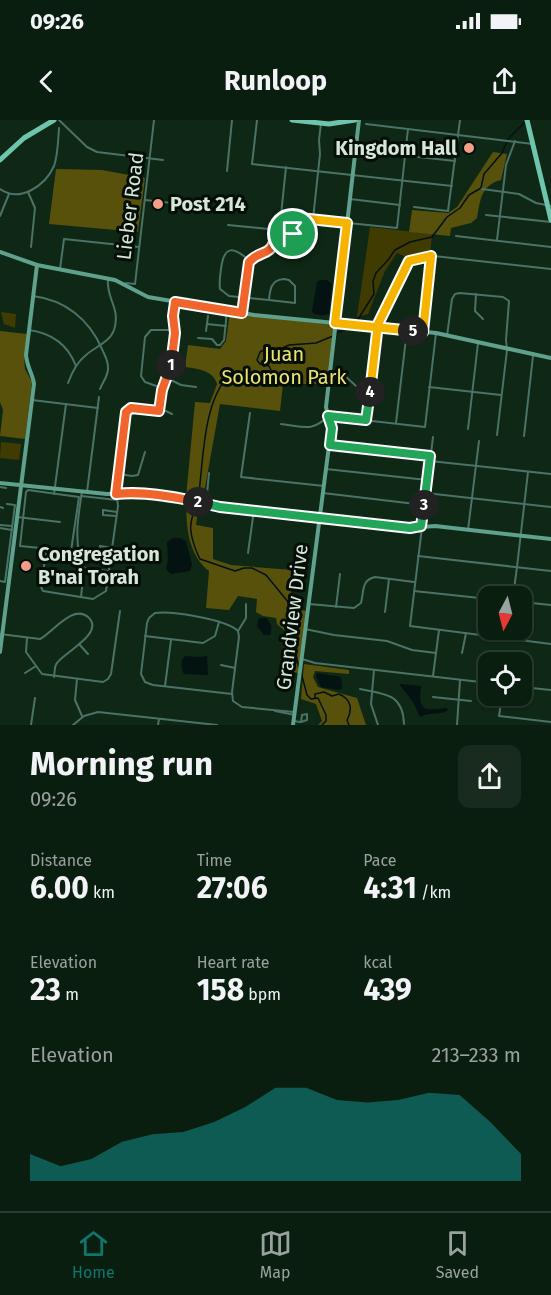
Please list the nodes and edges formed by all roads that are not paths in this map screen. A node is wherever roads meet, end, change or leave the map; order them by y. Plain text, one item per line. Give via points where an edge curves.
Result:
1 (54, 120) edge
2 (59, 120) edge
3 (154, 120) edge
4 (232, 120) edge
5 (257, 120) edge
6 (292, 120) edge
7 (357, 120) edge
8 (460, 120) edge
9 (527, 120) edge
10 (321, 123) junction
11 (366, 124) dead end
12 (59, 128) dead end
13 (408, 129) junction
14 (458, 135) junction
15 (514, 141) junction
16 (533, 144) junction
17 (355, 150) junction
18 (405, 155) junction
19 (149, 158) junction
20 (0, 160) edge
21 (162, 160) dead end
22 (455, 161) junction
23 (286, 167) junction
24 (227, 171) dead end
25 (318, 171) junction
26 (353, 175) junction
27 (403, 180) junction
28 (452, 186) junction
29 (0, 189) edge
30 (482, 189) dead end
31 (503, 191) junction
32 (28, 192) junction
33 (9, 194) junction
34 (144, 200) junction
35 (350, 200) junction
36 (190, 205) dead end
37 (400, 205) junction
38 (549, 206) edge
39 (414, 207) dead end
40 (486, 215) dead end
41 (0, 216) edge
42 (281, 216) dead end
43 (500, 216) junction
44 (313, 219) junction
45 (551, 221) edge
46 (347, 223) junction
47 (228, 225) dead end
48 (276, 230) junction
49 (294, 235) junction
50 (456, 236) dead end
51 (497, 240) junction
52 (31, 247) dead end
53 (139, 247) junction
54 (551, 247) edge
55 (0, 252) edge
56 (296, 254) dead end
57 (431, 256) junction
58 (250, 261) junction
59 (37, 265) junction
60 (60, 269) junction
61 (551, 269) edge
62 (108, 279) junction
63 (124, 285) junction
64 (476, 294) junction
65 (33, 296) junction
66 (245, 297) junction
67 (269, 300) junction
68 (175, 302) junction
69 (227, 311) junction
70 (243, 313) junction
71 (208, 316) dead end
72 (483, 319) dead end
73 (335, 323) junction
74 (207, 324) junction
75 (226, 326) junction
76 (377, 328) junction
77 (29, 330) junction
78 (175, 330) junction
79 (406, 330) junction
80 (206, 331) dead end
81 (423, 332) junction
82 (436, 333) junction
83 (447, 336) junction
84 (198, 338) dead end
85 (478, 343) junction
86 (100, 345) junction
87 (507, 350) junction
88 (533, 356) junction
89 (551, 358) edge
90 (76, 366) junction
91 (329, 372) junction
92 (167, 378) junction
93 (68, 383) dead end
94 (196, 387) dead end
95 (429, 387) junction
96 (162, 388) junction
97 (100, 389) dead end
98 (370, 390) junction
99 (472, 392) junction
100 (502, 395) junction
101 (99, 397) dead end
102 (32, 400) junction
103 (66, 404) junction
104 (98, 408) junction
105 (159, 411) junction
106 (250, 413) dead end
107 (172, 414) dead end
108 (328, 416) junction
109 (366, 420) junction
110 (281, 424) dead end
111 (396, 424) junction
112 (468, 429) dead end
113 (497, 435) dead end
114 (524, 435) dead end
115 (433, 437) dead end
116 (479, 441) dead end
117 (330, 445) junction
118 (144, 452) dead end
119 (430, 456) junction
120 (429, 461) junction
121 (476, 467) junction
122 (326, 469) junction
123 (528, 472) junction
124 (209, 473) dead end
125 (118, 474) junction
126 (551, 474) edge
127 (427, 480) junction
128 (0, 485) edge
129 (21, 485) junction
130 (324, 486) junction
131 (6, 488) dead end
132 (54, 491) junction
133 (323, 493) junction
134 (426, 493) junction
135 (82, 494) junction
136 (116, 494) junction
137 (472, 498) junction
138 (117, 500) junction
139 (203, 503) junction
140 (7, 504) dead end
141 (524, 504) junction
142 (424, 505) junction
143 (551, 507) edge
144 (254, 510) junction
145 (117, 512) junction
146 (116, 516) junction
147 (17, 517) junction
148 (23, 518) junction
149 (320, 518) junction
150 (60, 522) dead end
151 (421, 526) junction
152 (0, 527) edge
153 (14, 528) junction
154 (468, 530) junction
155 (521, 536) junction
156 (551, 539) edge
157 (112, 548) junction
158 (112, 552) junction
159 (248, 553) dead end
160 (79, 555) junction
161 (418, 556) junction
162 (0, 562) edge
163 (9, 563) junction
164 (517, 567) junction
165 (84, 568) junction
166 (109, 571) junction
167 (551, 571) edge
168 (340, 574) dead end
169 (389, 579) junction
170 (0, 581) edge
171 (415, 582) junction
172 (514, 586) edge
173 (414, 591) junction
174 (81, 597) junction
175 (478, 597) edge
176 (0, 600) edge
177 (6, 601) junction
178 (532, 603) edge
179 (246, 604) dead end
180 (309, 604) junction
181 (551, 605) edge
182 (336, 607) junction
183 (120, 611) dead end
184 (385, 612) dead end
185 (220, 621) junction
186 (306, 629) junction
187 (439, 630) junction
188 (238, 631) junction
189 (466, 633) junction
190 (1, 635) edge
191 (145, 636) junction
192 (27, 638) junction
193 (171, 640) junction
194 (79, 644) junction
195 (551, 644) edge
196 (0, 652) edge
197 (436, 652) junction
198 (462, 653) dead end
199 (88, 654) dead end
200 (302, 661) junction
201 (221, 665) dead end
202 (36, 666) junction
203 (235, 668) junction
204 (374, 670) junction
205 (25, 673) dead end
206 (434, 676) junction
207 (54, 677) junction
208 (460, 679) junction
209 (77, 680) junction
210 (478, 681) edge
211 (165, 686) junction
212 (532, 688) edge
213 (360, 689) dead end
214 (551, 690) edge
215 (372, 691) junction
216 (232, 694) junction
217 (433, 697) dead end
218 (35, 698) dead end
219 (458, 699) junction
220 (471, 701) dead end
221 (500, 706) edge
222 (295, 714) junction
223 (82, 716) junction
224 (159, 718) junction
225 (301, 722) dead end
226 (551, 722) edge
227 (294, 723) edge
228 (404, 724) edge
229 (31, 725) edge
230 (74, 725) edge
231 (158, 725) edge
232 (217, 725) edge
233 (378, 725) edge
234 (457, 725) edge

1 - 20 main road via 24,138
2 - 19 street via 94,151
3 - 19 street, Lieber Road
4 - 24 street
5 - 23 street via 252,164
6 - 10 main road
7 - 10 main road
7 - 17 street, Grandview Drive
8 - 14 street
9 - 16 main road
10 - 25 street
11 - 13 street
12 - 32 street via 52,170
13 - 14 street
13 - 18 street
14 - 15 street
14 - 22 street
15 - 16 street
15 - 31 street
16 - 38 main road
17 - 18 street
17 - 26 street, Grandview Drive
18 - 22 street
18 - 27 street
19 - 21 street
19 - 34 street, Lieber Road
22 - 28 street
23 - 25 street
23 - 42 street
25 - 26 street
25 - 44 street
26 - 27 street
26 - 35 street, Grandview Drive
27 - 28 street
27 - 37 street
28 - 39 street via 448,212
29 - 33 street
30 - 31 street
31 - 38 street
31 - 43 street
32 - 33 street
32 - 52 street via 35,208
33 - 41 street
34 - 36 street
34 - 53 street, Lieber Road
35 - 37 street
35 - 46 street, Grandview Drive
37 - 46 street via 396,229
38 - 45 main road
40 - 43 street
43 - 45 street
43 - 51 street
44 - 46 street
44 - 49 street via 300,218
46 - 73 street, Grandview Drive
47 - 48 street
48 - 49 street
48 - 58 street via 271,249
49 - 56 street
50 - 51 street
51 - 54 street
53 - 60 street via 64,238
53 - 63 street, Lieber Road via 135,284
55 - 59 street
57 - 61 street
57 - 76 street via 410,261
57 - 81 street
58 - 66 street
58 - 66 street via 234,250 222,260 221,290
59 - 60 street
59 - 65 street
60 - 62 street
62 - 63 street
62 - 86 street via 116,315 112,333
63 - 68 street via 143,296
64 - 72 street via 475,312
64 - 83 street via 454,294
64 - 87 street via 508,300
65 - 77 street
65 - 86 street via 70,309 88,325
66 - 67 street
66 - 70 street
67 - 67 street via 295,303 294,284 278,280 271,286
68 - 69 street
68 - 78 street
69 - 70 street
69 - 75 street
70 - 73 street
71 - 74 street
73 - 76 street
73 - 91 street, Grandview Drive
74 - 75 street
74 - 80 street
75 - 84 street via 219,346 212,340
76 - 79 street
76 - 98 street
77 - 90 street via 60,342
77 - 102 street via 26,358 34,380
78 - 92 street
78 - 96 street via 151,330 145,337 141,376 145,382
79 - 81 street
79 - 111 street
81 - 82 street
82 - 83 street
82 - 95 street
83 - 85 street
85 - 87 street
85 - 99 street
86 - 90 street
86 - 97 street via 108,366
87 - 88 street
87 - 100 street
88 - 89 street
88 - 114 street
90 - 93 street
91 - 98 street via 344,375 356,386
91 - 108 street, Grandview Drive
92 - 94 street
92 - 96 street
95 - 99 street
95 - 111 street via 425,427
96 - 105 street
98 - 109 street
99 - 100 street
99 - 112 street
100 - 113 street
101 - 104 street
102 - 103 street
102 - 129 street
103 - 104 street
103 - 132 street
104 - 135 street
105 - 107 street
105 - 125 street via 131,408 126,412
106 - 130 street via 242,477
108 - 109 street
108 - 110 street via 313,427
108 - 117 street, Grandview Drive via 332,428
109 - 111 street
115 - 119 street
116 - 121 street
117 - 119 street
117 - 122 street, Grandview Drive
118 - 125 street via 138,474
119 - 120 street
120 - 121 street
120 - 127 street
121 - 123 street
121 - 137 street
122 - 127 street
122 - 130 street, Grandview Drive
123 - 126 street
123 - 141 street
124 - 139 street
125 - 136 street
127 - 134 street
128 - 129 street
128 - 131 street
129 - 132 street
129 - 147 street
130 - 133 street, Grandview Drive
132 - 135 street
132 - 148 street via 28,490
133 - 142 street
133 - 149 street, Grandview Drive
134 - 137 street
134 - 142 street
135 - 136 street
135 - 138 street
135 - 148 street via 71,551 20,546
135 - 160 street via 77,528
136 - 138 street
136 - 139 street
137 - 141 street
137 - 154 street
138 - 145 street
139 - 144 street
140 - 153 street via 15,505
141 - 143 street
141 - 155 street
142 - 151 street
144 - 149 street
144 - 159 street
145 - 146 street
145 - 146 street via 103,510 103,515
146 - 157 street
147 - 148 street
147 - 153 street
148 - 150 street
149 - 151 street
149 - 180 street, Grandview Drive
151 - 154 street
151 - 161 street
152 - 153 street
153 - 163 street
154 - 155 street
155 - 156 street
155 - 164 street
157 - 158 street
157 - 158 street via 99,547 100,551
158 - 166 street
160 - 165 street
160 - 174 street via 46,552 41,587 43,591
161 - 164 street
161 - 171 street
162 - 163 street
163 - 170 street via 5,582
163 - 177 street
164 - 167 street
164 - 172 street
165 - 166 street
165 - 174 street
166 - 174 street via 106,591 94,599
168 - 182 street
169 - 171 street
169 - 182 street via 367,580 362,601 356,608
169 - 184 street
171 - 173 street
173 - 175 street
173 - 187 street via 410,626
176 - 177 street
177 - 190 street
178 - 181 street
179 - 188 street via 246,618
180 - 182 street
180 - 186 street, Grandview Drive
183 - 209 street via 111,674 100,682
185 - 188 street
185 - 191 street via 154,613 148,619
185 - 193 street via 209,642
186 - 197 street
186 - 200 street, Grandview Drive
187 - 189 street
187 - 197 street
188 - 203 street
189 - 195 street
189 - 198 street
190 - 192 street
190 - 196 street
191 - 193 street
191 - 211 street via 142,678 146,683
192 - 194 street via 42,638 74,613 85,615 91,624 90,632
192 - 202 street via 26,650
193 - 211 street
194 - 199 street
194 - 207 street via 58,661
197 - 206 street
200 - 204 street
200 - 222 street, Grandview Drive
201 - 203 street
202 - 205 street
202 - 207 street via 42,674
203 - 216 street
204 - 206 street
204 - 215 street
206 - 208 street
207 - 209 street
208 - 210 street
208 - 219 street
209 - 223 street via 75,702
211 - 216 street
212 - 214 street
213 - 215 street
215 - 228 street via 396,700
215 - 233 street via 371,707
216 - 222 street via 239,706
217 - 219 street
218 - 229 street
219 - 220 street
219 - 234 street
221 - 226 street via 499,716
222 - 227 street, Grandview Drive
223 - 224 street via 98,712
223 - 230 street
224 - 231 street
224 - 232 street
225 - 227 street

